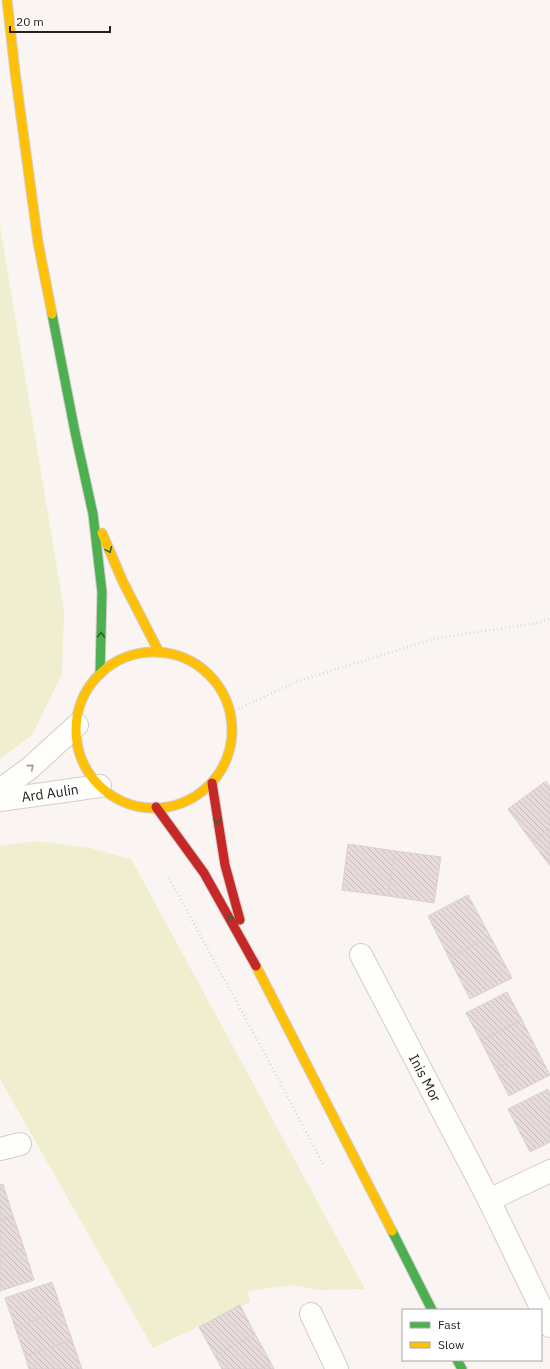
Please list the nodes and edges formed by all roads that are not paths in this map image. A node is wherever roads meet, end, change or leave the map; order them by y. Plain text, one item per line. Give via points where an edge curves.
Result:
1 (7, 0) edge
2 (93, 514) junction
3 (159, 652) junction
4 (100, 674) junction
5 (77, 725) junction
6 (212, 783) junction
7 (100, 786) junction
8 (0, 790) edge
9 (0, 800) edge
10 (156, 807) junction
11 (249, 952) junction
12 (361, 955) dead end
13 (550, 1171) edge
14 (489, 1200) junction
15 (431, 1309) edge
16 (542, 1309) edge
17 (542, 1309) edge
18 (311, 1314) dead end
19 (550, 1326) edge
20 (337, 1369) edge

1 - 2 main road via 38,242
2 -> 3 main road via 123,582
4 -> 2 main road via 102,592
3 - 4 main road via 137,653 117,661
3 - 6 main road via 184,657 205,670 221,689 231,712 232,737 226,762
4 - 5 main road via 85,694
5 - 7 main road via 78,747 86,768
8 -> 5 street, Ard Aulin via 30,768
6 - 10 main road via 196,796 177,804
6 -> 11 main road via 225,865
7 - 9 street, Ard Aulin
7 - 10 main road via 130,804
11 -> 10 main road via 204,873
11 - 15 main road
12 - 14 street, Inis Mor
13 - 14 street
14 - 16 street, Inis Mor
17 - 19 street, Inis Mor
18 - 20 street

